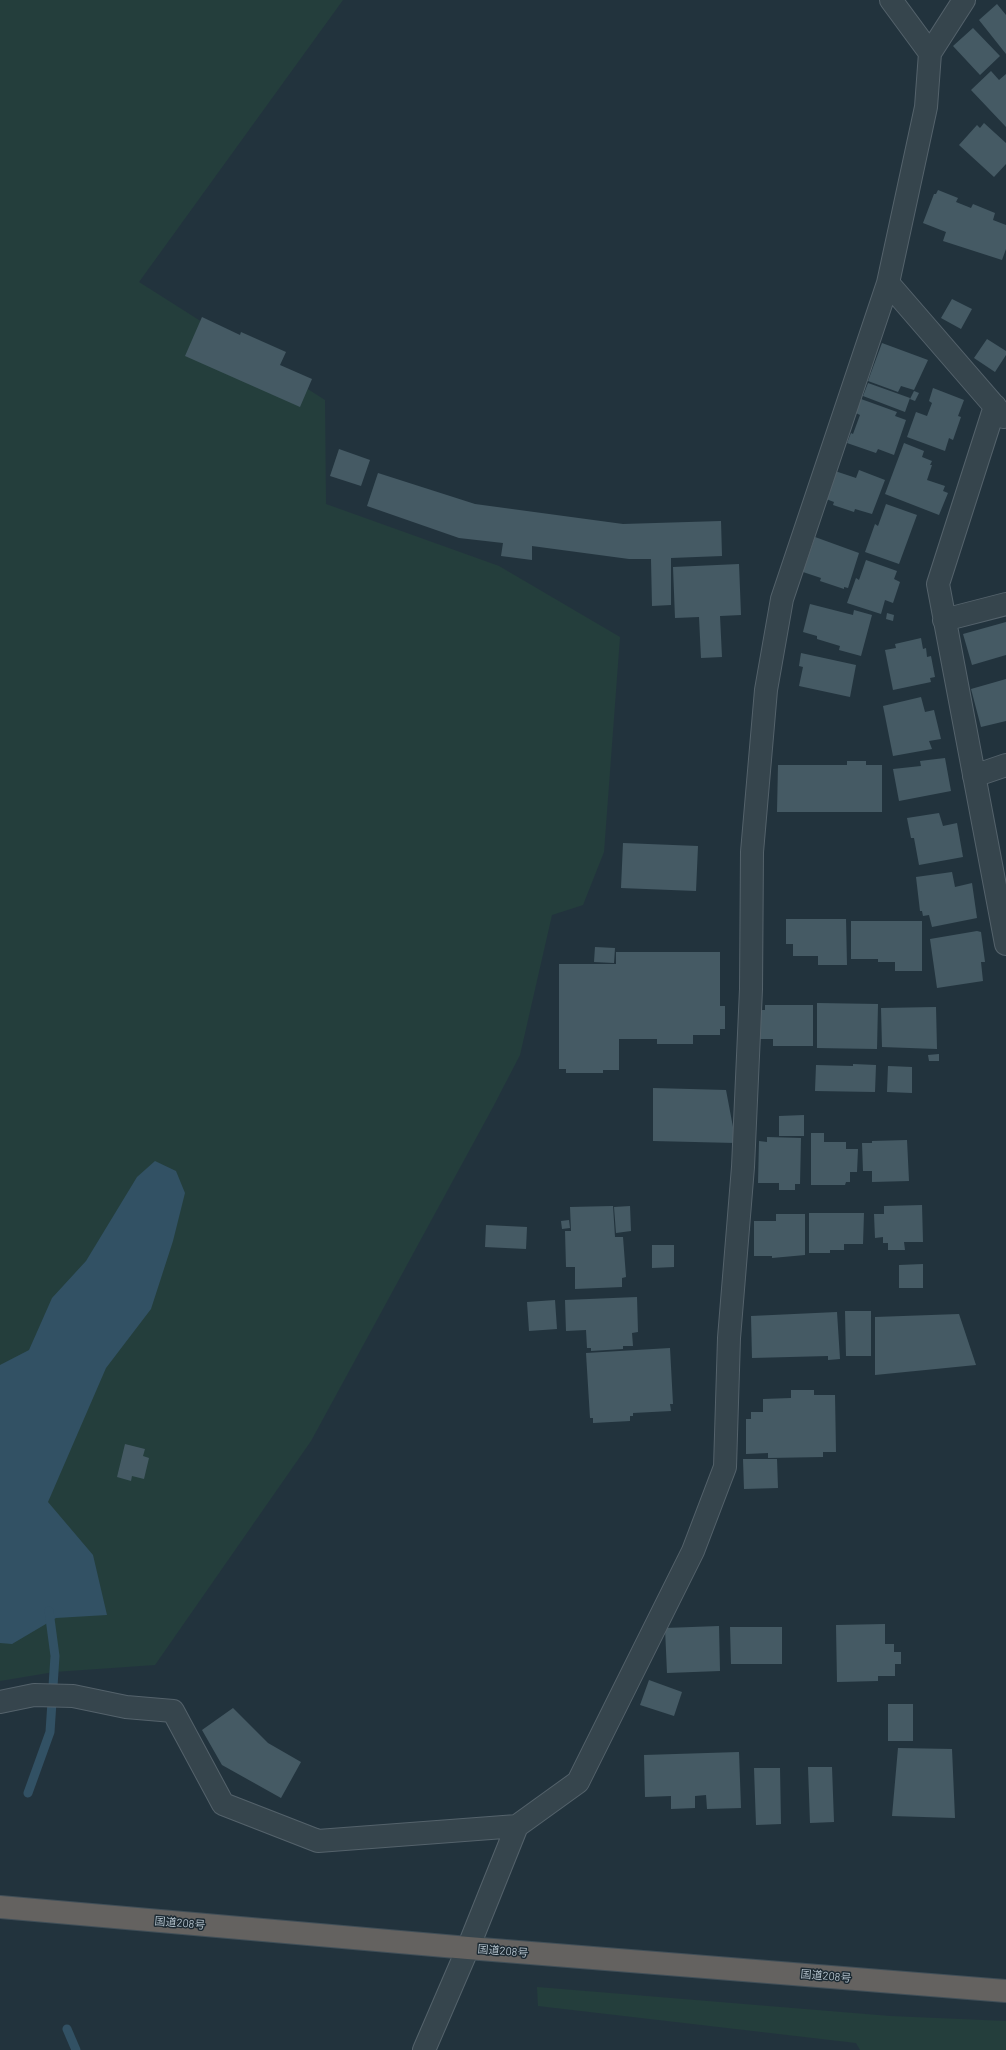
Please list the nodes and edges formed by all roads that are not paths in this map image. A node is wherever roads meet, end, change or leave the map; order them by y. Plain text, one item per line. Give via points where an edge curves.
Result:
1 (891, 0) edge
2 (964, 0) edge
3 (930, 53) junction
4 (888, 283) junction
5 (1000, 413) edge
6 (1006, 604) edge
7 (944, 620) junction
8 (1006, 765) edge
9 (974, 776) junction
10 (1006, 944) edge
11 (0, 1702) edge
12 (517, 1826) junction
13 (0, 1907) edge
14 (468, 1948) junction
15 (1006, 1991) edge
16 (424, 2050) edge

1 - 3 street
2 - 3 street
3 - 4 street via 926,107
4 - 5 street
4 - 12 street via 782,599 766,690 752,852 751,989 744,1159 729,1338 725,1467 693,1551 578,1782
5 - 7 street via 938,584
6 - 7 street
7 - 9 street
8 - 9 street
9 - 10 street
11 - 12 street via 34,1695 73,1696 126,1707 173,1711 222,1804 318,1841
12 - 14 street
13 - 14 highway, 国道208号
14 - 15 highway, 国道208号
14 - 16 street

